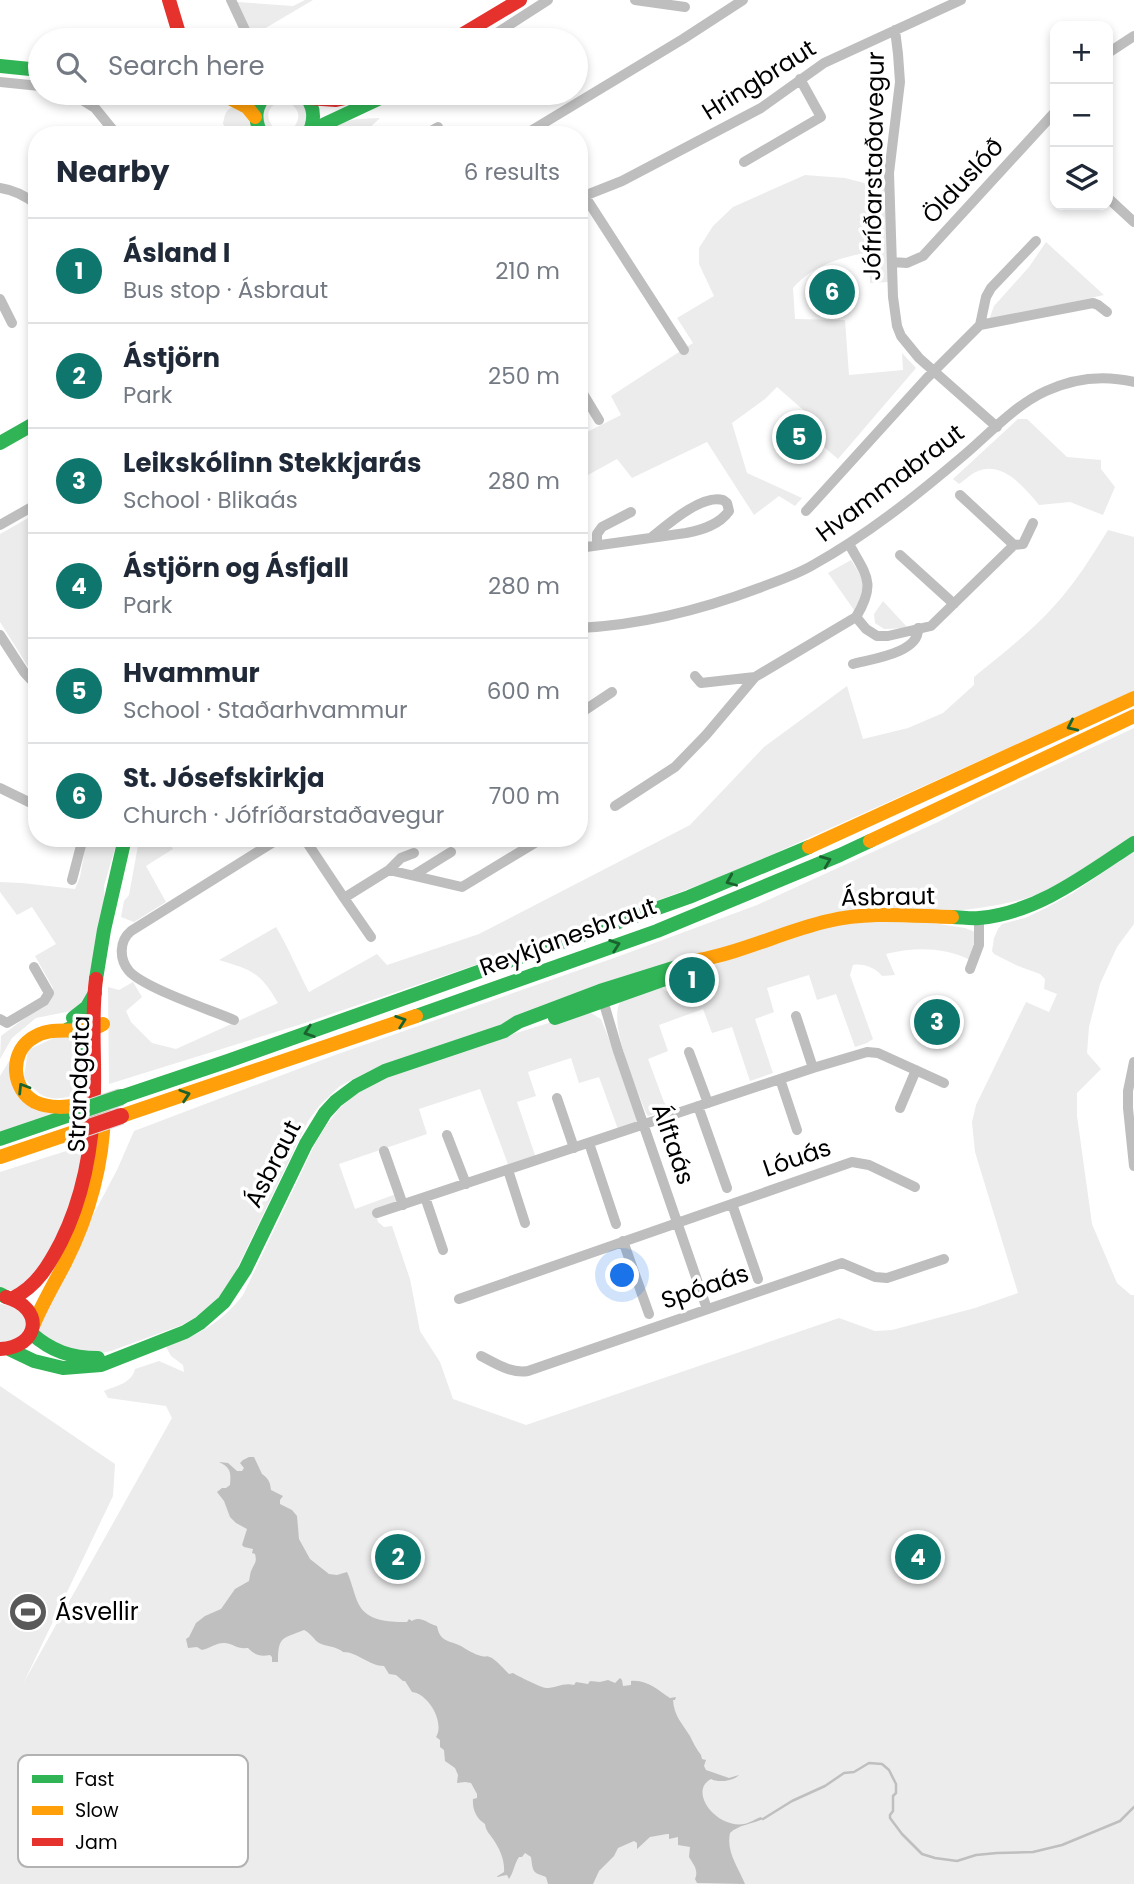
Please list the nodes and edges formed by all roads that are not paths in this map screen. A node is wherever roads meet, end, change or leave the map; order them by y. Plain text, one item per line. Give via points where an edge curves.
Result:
1 (169, 0) edge
2 (231, 0) edge
3 (520, 0) edge
4 (531, 0) edge
5 (548, 0) edge
6 (635, 0) edge
7 (743, 0) edge
8 (961, 0) edge
9 (939, 5) edge
10 (685, 7) dead end
11 (177, 28) edge
12 (244, 28) edge
13 (473, 28) edge
14 (486, 28) edge
15 (505, 28) edge
16 (894, 30) junction
17 (1134, 36) edge
18 (1113, 50) edge
19 (0, 66) edge
20 (28, 69) edge
21 (800, 79) junction
22 (0, 82) edge
23 (28, 85) edge
24 (588, 96) edge
25 (90, 105) edge
26 (243, 105) edge
27 (258, 105) edge
28 (312, 105) edge
29 (366, 105) edge
30 (573, 105) edge
31 (255, 117) junction
32 (1050, 117) edge
33 (110, 126) edge
34 (257, 126) edge
35 (312, 126) edge
36 (320, 126) edge
37 (539, 126) edge
38 (744, 162) dead end
39 (0, 188) edge
40 (588, 195) edge
41 (28, 199) edge
42 (1113, 203) edge
43 (588, 207) edge
44 (1134, 222) edge
45 (1036, 241) dead end
46 (892, 262) junction
47 (0, 299) edge
48 (1107, 312) dead end
49 (12, 323) dead end
50 (980, 325) junction
51 (684, 351) dead end
52 (934, 370) junction
53 (1134, 382) edge
54 (588, 402) edge
55 (599, 420) dead end
56 (28, 427) edge
57 (997, 427) junction
58 (0, 443) edge
59 (960, 495) dead end
60 (28, 509) edge
61 (806, 510) dead end
62 (631, 512) dead end
63 (1033, 523) dead end
64 (3, 524) edge
65 (652, 537) junction
66 (597, 544) junction
67 (849, 544) junction
68 (1014, 545) junction
69 (588, 546) edge
70 (900, 555) dead end
71 (954, 604) junction
72 (856, 617) junction
73 (588, 628) edge
74 (918, 628) junction
75 (0, 635) edge
76 (853, 664) dead end
77 (28, 676) edge
78 (695, 676) dead end
79 (755, 677) junction
80 (612, 692) dead end
81 (1134, 698) edge
82 (588, 708) edge
83 (1134, 716) edge
84 (0, 788) edge
85 (28, 802) edge
86 (615, 806) dead end
87 (1134, 843) edge
88 (81, 847) edge
89 (123, 847) edge
90 (266, 847) edge
91 (310, 847) edge
92 (528, 847) edge
93 (451, 852) dead end
94 (414, 853) dead end
95 (389, 870) junction
96 (414, 875) junction
97 (72, 880) dead end
98 (344, 898) junction
99 (109, 914) junction
100 (979, 918) junction
101 (371, 937) dead end
102 (34, 967) dead end
103 (970, 969) dead end
104 (95, 993) junction
105 (602, 997) junction
106 (796, 1016) dead end
107 (0, 1019) edge
108 (234, 1020) dead end
109 (70, 1024) junction
110 (96, 1024) junction
111 (689, 1052) dead end
112 (93, 1059) junction
113 (1134, 1062) edge
114 (813, 1068) junction
115 (0, 1069) edge
116 (916, 1070) junction
117 (780, 1079) junction
118 (944, 1083) dead end
119 (1132, 1083) edge
120 (557, 1097) dead end
121 (703, 1105) junction
122 (83, 1108) junction
123 (900, 1108) dead end
124 (644, 1124) junction
125 (797, 1130) dead end
126 (447, 1135) dead end
127 (0, 1139) edge
128 (589, 1143) junction
129 (574, 1148) junction
130 (384, 1151) dead end
131 (0, 1157) edge
132 (1134, 1166) edge
133 (508, 1170) junction
134 (466, 1184) junction
135 (915, 1187) dead end
136 (727, 1188) dead end
137 (425, 1197) junction
138 (732, 1204) junction
139 (403, 1205) junction
140 (377, 1213) dead end
141 (525, 1223) dead end
142 (677, 1223) junction
143 (616, 1224) dead end
144 (624, 1241) junction
145 (443, 1250) dead end
146 (944, 1259) dead end
147 (758, 1279) dead end
148 (5, 1297) edge
149 (458, 1299) dead end
150 (707, 1309) junction
151 (649, 1314) dead end
152 (32, 1329) junction
153 (3, 1350) edge
154 (481, 1356) dead end
155 (119, 1357) junction

1 - 11 main road
2 - 12 street
3 - 13 main road
4 - 14 main road
5 - 15 street
6 - 10 street
7 - 24 street
8 - 9 street, Hringbraut
9 - 16 street, Hringbraut
16 - 21 street, Hringbraut
16 - 46 street, Jófríðarstaðavegur via 900,82 889,173
17 - 18 street
19 - 20 main road
21 - 38 street via 821,117
21 - 40 street, Hringbraut via 761,108
22 - 23 street
25 - 33 street
26 - 31 main road
27 - 31 main road
28 - 35 main road
29 - 36 main road
30 - 37 street
31 - 34 main road
32 - 46 street, Ölduslóð via 923,256
39 - 41 street
42 - 44 street
43 - 51 street
45 - 50 street via 991,288
46 - 52 street, Jófríðarstaðavegur via 897,326 919,358
47 - 49 street
48 - 50 street via 1093,303
50 - 52 street
52 - 57 street, Jófríðarstaðavegur
52 - 61 street
53 - 57 street, Hvammabraut via 1095,378 1065,384 1033,398
54 - 55 street
56 - 58 main road
57 - 67 street, Hvammabraut
59 - 68 street
60 - 64 street
62 - 66 street via 602,527
63 - 68 street via 1023,544
65 - 65 street via 710,526 727,516 728,507 723,500 710,499
65 - 66 street
66 - 69 street
67 - 72 street via 868,581 866,602
67 - 73 street, Hvammabraut via 795,574 716,604 653,620
68 - 71 street
70 - 71 street
71 - 74 street via 931,626
72 - 74 street via 877,636
72 - 79 street
74 - 76 street via 918,638 907,649
75 - 77 street
78 - 79 street via 701,683
79 - 86 street via 675,768
80 - 82 street
81 -> 122 main road, Reykjanesbraut, bridge via 689,897
131 -> 83 main road, Reykjanesbraut, bridge via 657,931 840,855
84 - 85 street
87 - 100 main road, Ásbraut via 1049,897
88 - 97 street
89 - 99 main road, Strandgata
90 - 108 street via 131,931 122,945 127,968 141,980
91 - 98 street
92 - 96 street via 462,887
93 - 96 street
94 - 95 street
95 - 96 street
95 - 98 street
98 - 101 street
99 - 104 main road, Strandgata
99 - 110 main road, Strandgata via 110,936
100 - 103 street via 979,945
100 - 105 main road, Ásbraut via 853,916
102 - 107 street via 49,993 44,1002 7,1023
104 - 109 main road
104 - 110 main road, Strandgata
105 - 124 street, Álftaás
105 - 155 main road, Ásbraut via 520,1029 385,1071 356,1086 336,1101 306,1144 224,1302 185,1332
106 - 114 street
109 - 110 main road
109 - 112 main road
109 - 115 main road via 46,1021 28,1030
122 -> 109 main road via 36,1102 25,1094 17,1078 17,1058 27,1042
110 - 112 main road, Strandgata
110 - 152 main road, Strandgata via 104,1129 97,1179 77,1237
111 - 121 street
112 - 148 main road, Strandgata via 89,1155 73,1216 43,1275 30,1289
113 - 119 street
114 - 116 street via 867,1052
114 - 117 street
116 - 118 street
116 - 123 street
117 - 121 street
117 - 125 street
119 - 132 street via 1128,1108
120 - 129 street
121 - 124 street
121 - 136 street
122 - 127 main road, Reykjanesbraut
124 - 128 street
124 - 142 street, Álftaás
126 - 134 street
128 - 129 street
128 - 143 street
129 - 133 street
130 - 139 street
133 - 134 street
133 - 141 street
134 - 137 street
135 - 138 street, Lóuás via 852,1162
137 - 139 street
137 - 145 street
138 - 142 street, Lóuás
138 - 147 street
139 - 140 street
142 - 144 street, Lóuás
142 - 150 street, Álftaás
144 - 149 street, Lóuás
144 - 151 street
146 - 150 street, Spóaás via 887,1278 842,1263
148 - 152 main road via 20,1301 30,1312
150 - 154 street, Spóaás via 528,1371 513,1371
152 - 153 main road via 23,1344
152 - 155 main road, Ásbraut via 54,1352 83,1358
153 - 155 main road, Ásbraut via 63,1368 101,1365

